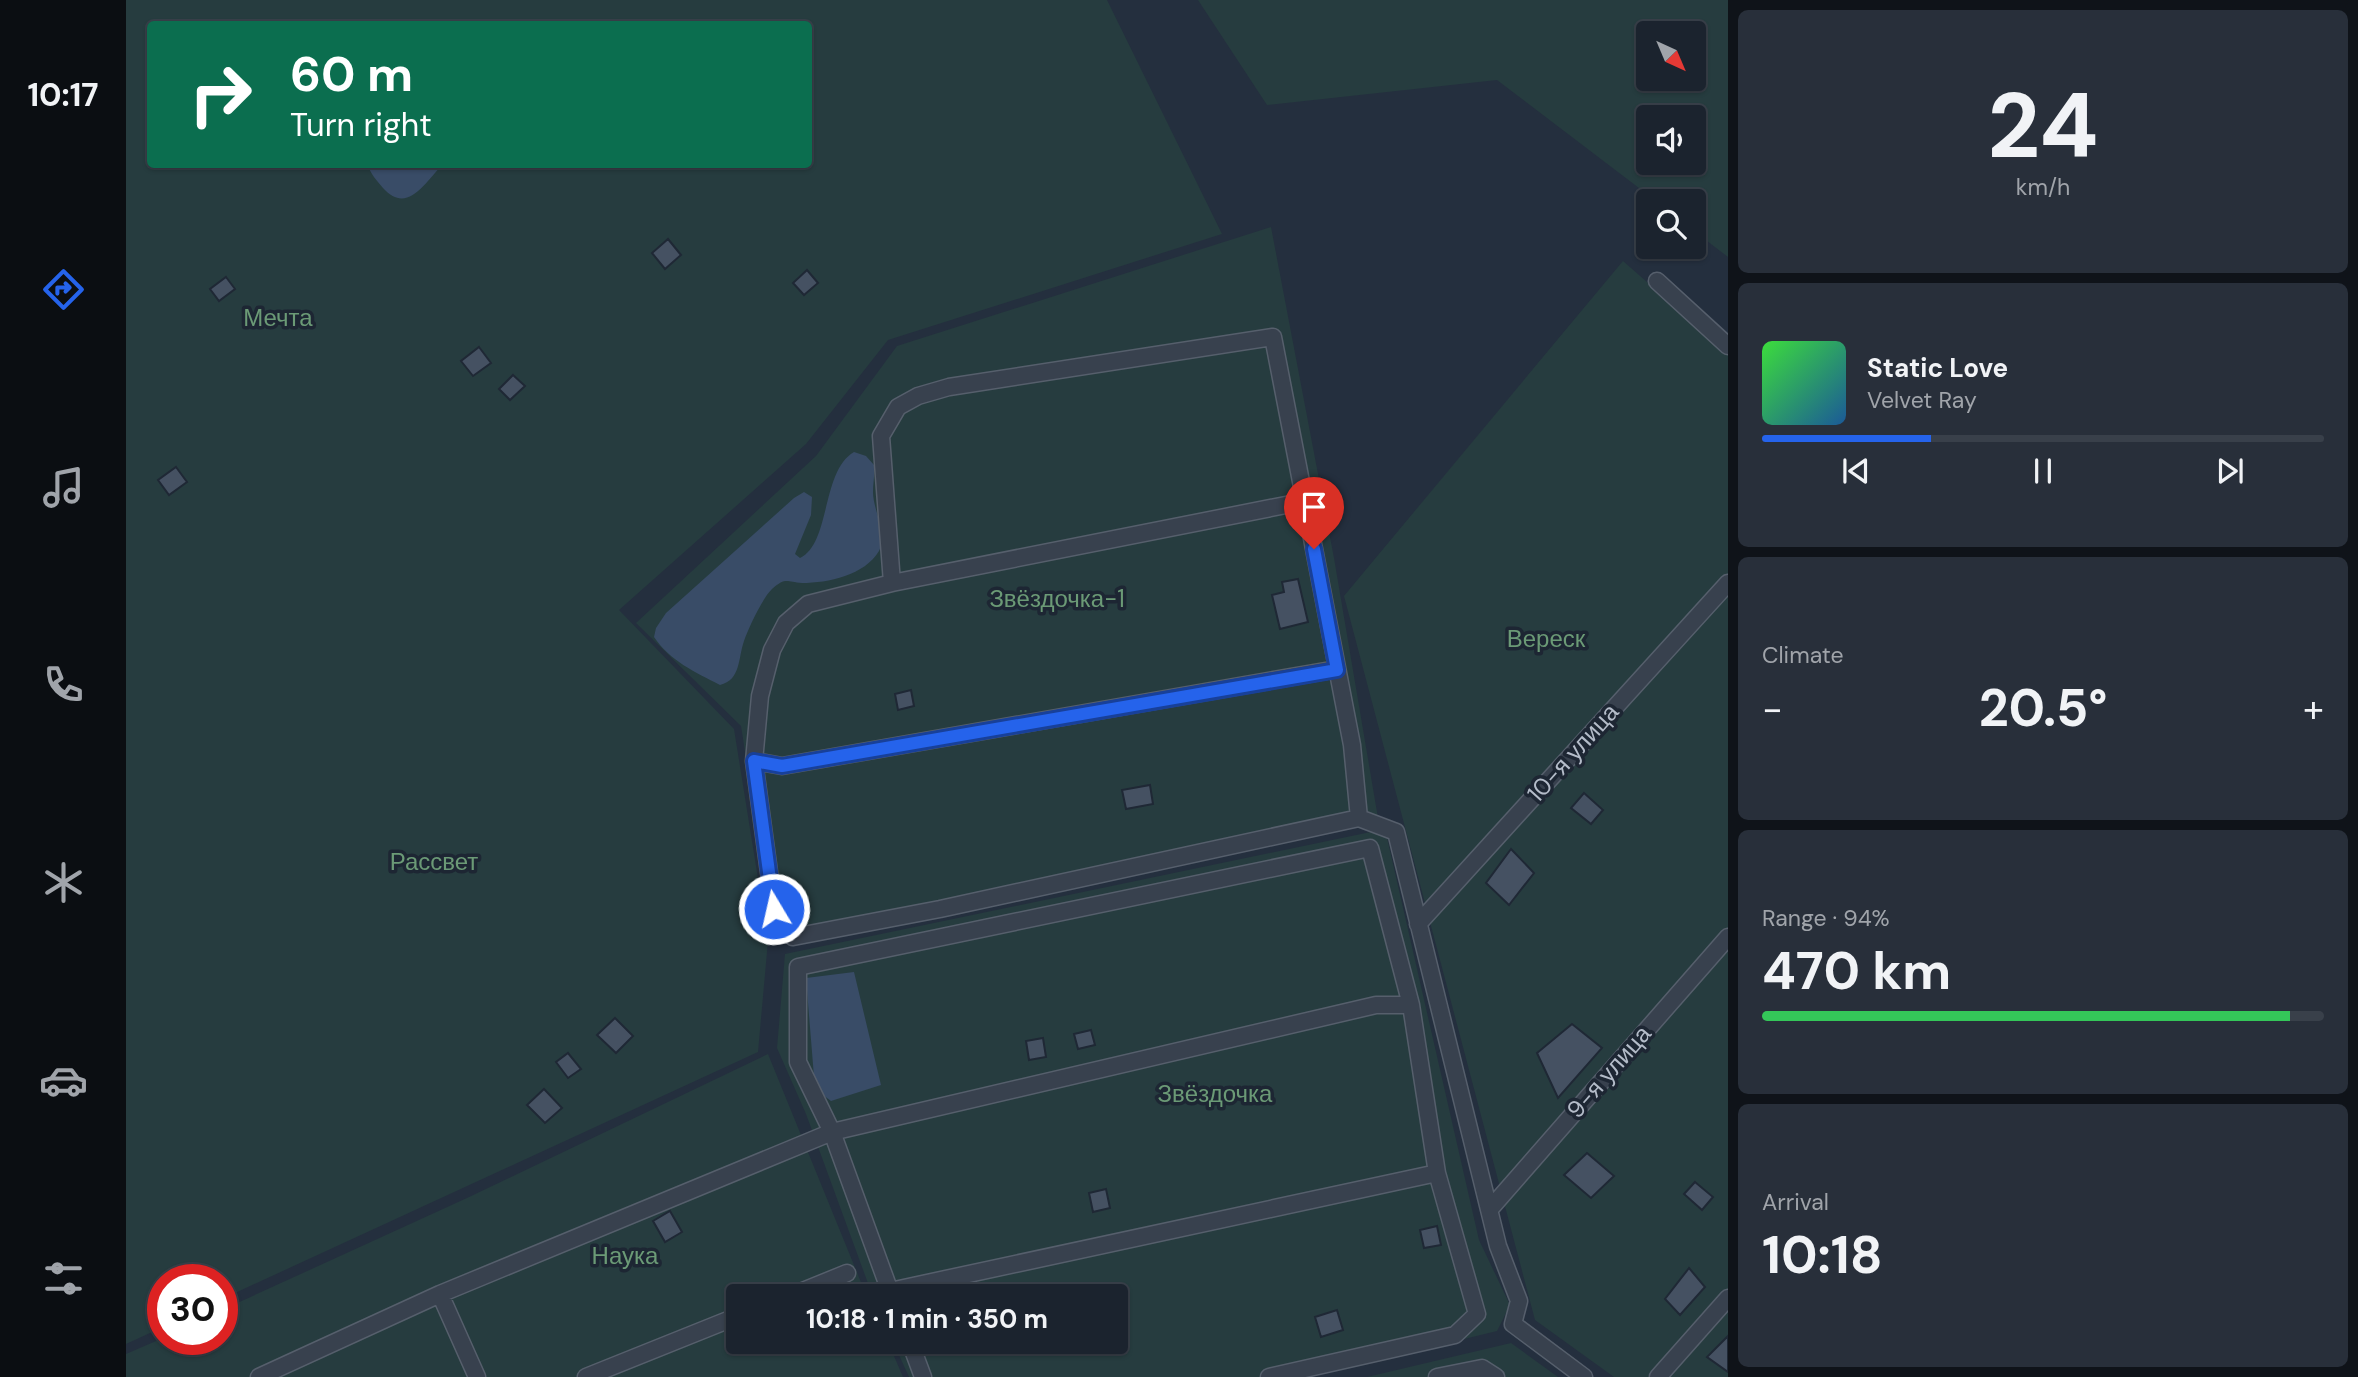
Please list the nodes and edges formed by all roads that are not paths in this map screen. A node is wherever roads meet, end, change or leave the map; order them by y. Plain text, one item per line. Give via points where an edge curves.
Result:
1 (1657, 281) dead end
2 (1728, 346) edge
3 (1306, 501) junction
4 (891, 583) junction
5 (1728, 583) edge
6 (1337, 670) junction
7 (754, 761) junction
8 (1359, 818) junction
9 (1418, 924) junction
10 (1728, 937) edge
11 (1411, 1005) junction
12 (832, 1132) junction
13 (1437, 1173) junction
14 (1490, 1209) junction
15 (847, 1273) dead end
16 (820, 1284) edge
17 (887, 1284) edge
18 (936, 1284) edge
19 (440, 1294) junction
20 (1728, 1298) edge
21 (726, 1321) edge
22 (914, 1354) edge
23 (259, 1377) edge
24 (477, 1377) edge
25 (586, 1377) edge
26 (923, 1377) edge
27 (1269, 1377) edge
28 (1437, 1377) edge
29 (1496, 1377) edge
30 (1584, 1377) edge
31 (1658, 1377) edge

1 - 2 street
3 - 4 street
3 - 4 street via 1273,337 949,387 898,407 881,436
3 - 6 street
4 - 7 street via 808,604 786,623 772,650 760,696
5 - 9 street, 10-я улица
6 - 7 street via 782,766
6 - 8 street via 1352,745
7 - 8 street via 774,909 793,937
8 - 9 street via 1396,832
9 - 14 street
10 - 14 street, 9-я улица
11 - 12 street via 1376,1005
11 - 12 street via 1370,848 799,967 798,1062
11 - 13 street
12 - 17 street
12 - 19 street
13 - 18 street
13 - 27 street via 1477,1314 1455,1335
14 - 30 street via 1519,1301 1513,1324
15 - 16 street
19 - 23 street
19 - 24 street
20 - 31 street
21 - 25 street
22 - 26 street
28 - 29 street via 1482,1368

